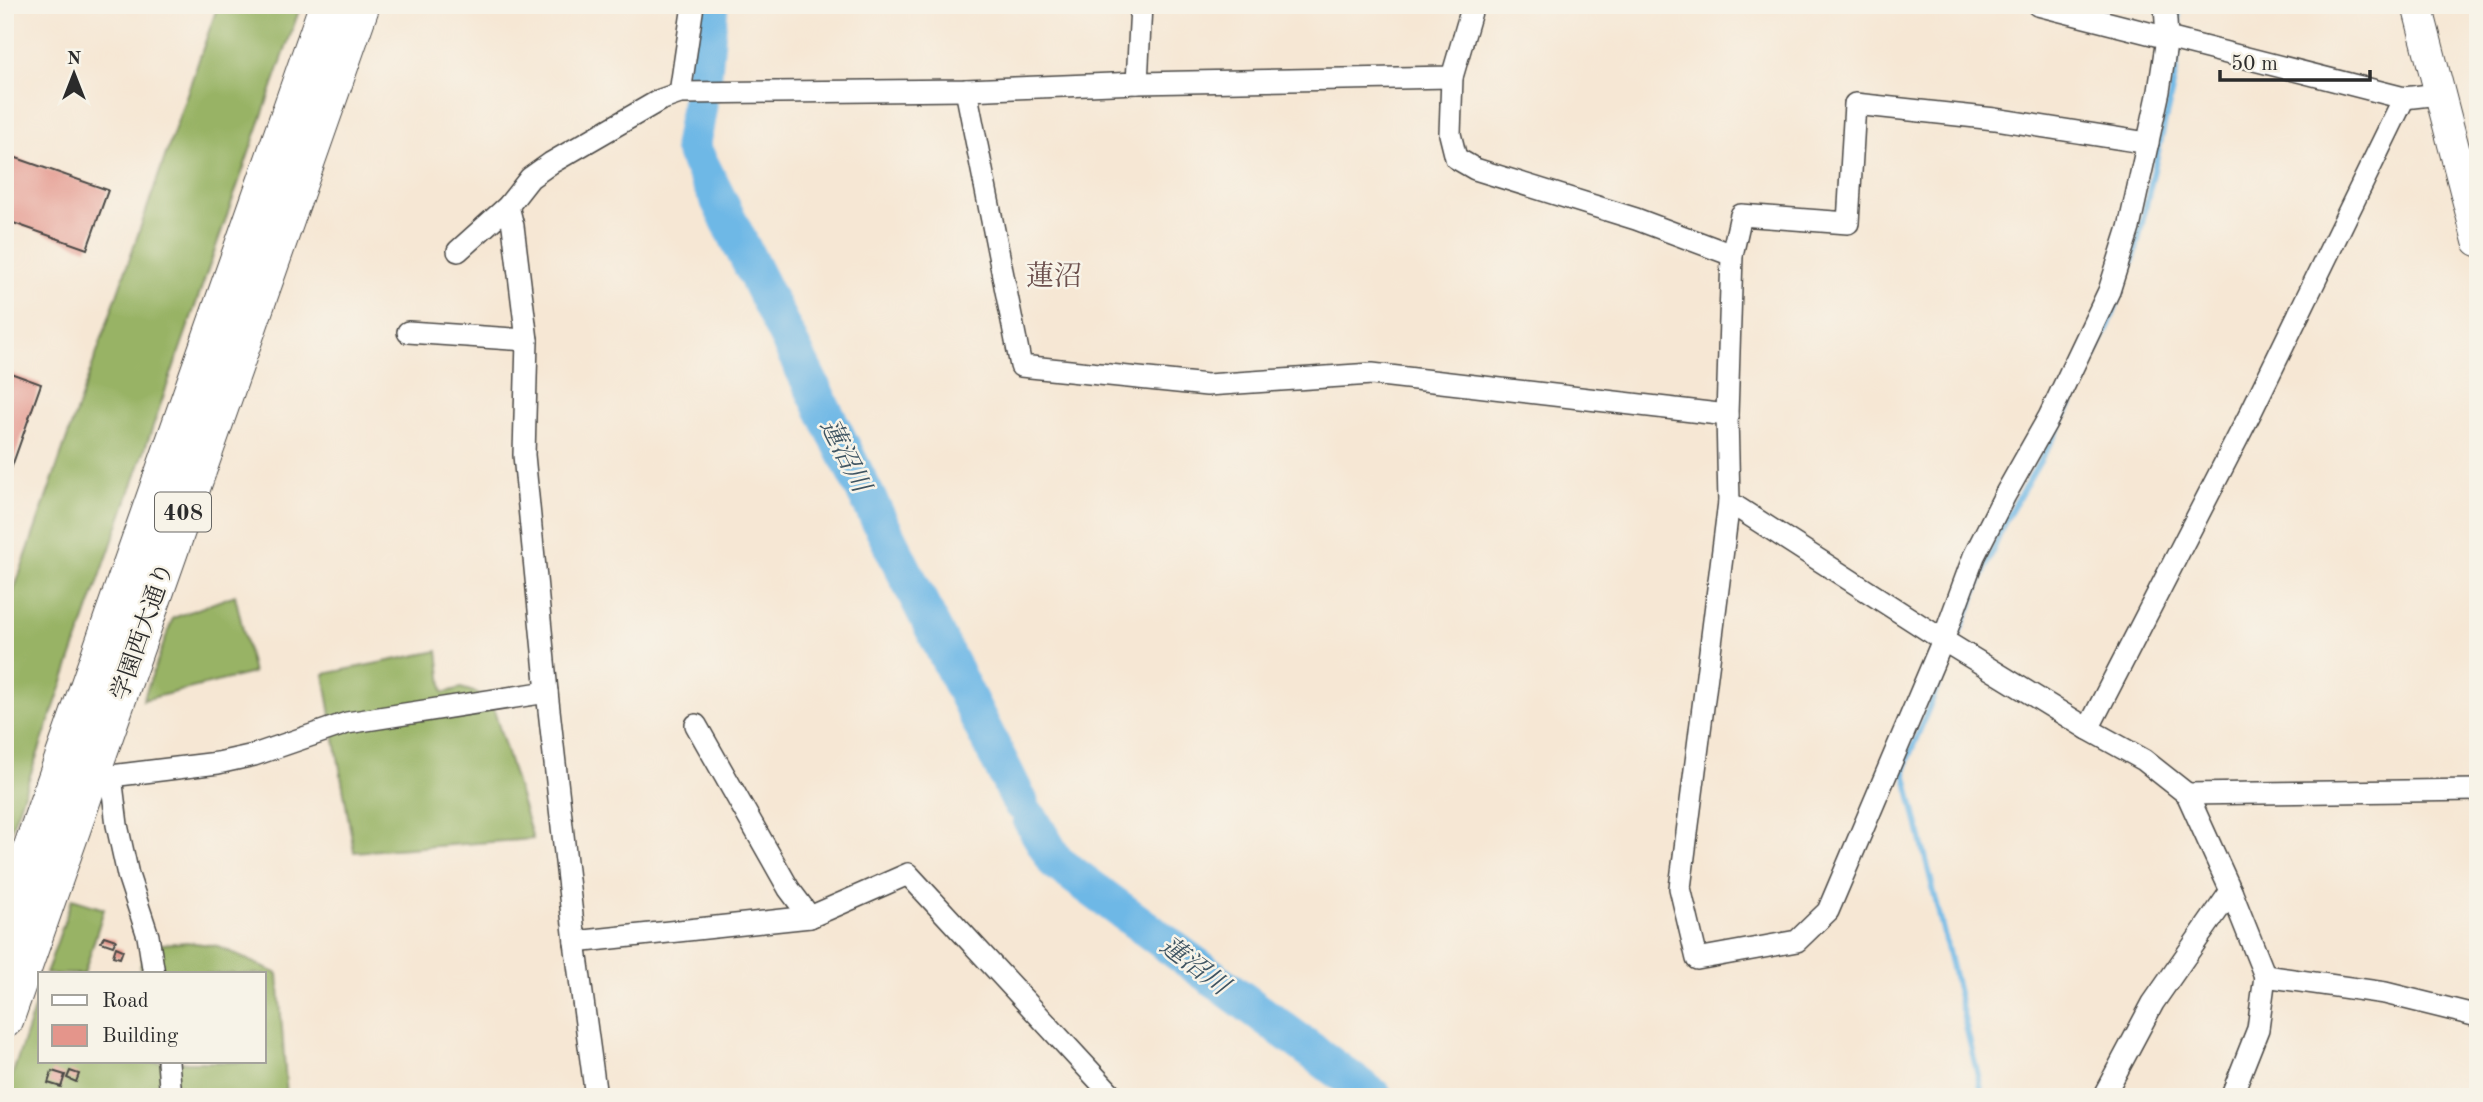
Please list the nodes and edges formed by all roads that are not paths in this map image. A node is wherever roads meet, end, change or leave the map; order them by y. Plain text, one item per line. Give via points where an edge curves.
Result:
1 (328, 5) edge
2 (361, 5) edge
3 (693, 5) edge
4 (1141, 5) edge
5 (1473, 5) edge
6 (2038, 5) edge
7 (2165, 5) edge
8 (2417, 5) edge
9 (2167, 38) junction
10 (1452, 77) junction
11 (1137, 83) junction
12 (966, 90) junction
13 (680, 93) junction
14 (2439, 94) junction
15 (2404, 98) junction
16 (2148, 143) junction
17 (508, 205) junction
18 (2478, 241) edge
19 (458, 251) dead end
20 (1732, 256) junction
21 (408, 332) dead end
22 (527, 340) junction
23 (1727, 415) junction
24 (1729, 502) junction
25 (1943, 640) junction
26 (547, 692) junction
27 (696, 725) dead end
28 (2088, 729) junction
29 (103, 773) junction
30 (2478, 790) edge
31 (2187, 794) junction
32 (2231, 891) junction
33 (810, 918) junction
34 (5, 925) edge
35 (575, 942) junction
36 (154, 972) edge
37 (2265, 976) junction
38 (2478, 1016) edge
39 (5, 1018) edge
40 (168, 1064) edge
41 (171, 1097) edge
42 (596, 1097) edge
43 (1114, 1097) edge
44 (2103, 1097) edge
45 (2231, 1097) edge

1 - 34 highway, 学園西大通り / 408
2 - 29 highway, 学園西大通り / 408 via 190,490
3 - 13 street
4 - 11 street
5 - 10 street
6 - 9 street
7 - 9 street
8 - 14 street
9 - 15 street
9 - 16 street
10 - 11 street
10 - 20 street via 1450,134 1456,158 1475,169 1636,219
11 - 12 street
12 - 13 street
12 - 23 street via 1021,366 1207,385 1372,374
13 - 17 street via 551,163 530,178
14 - 15 street
14 - 18 street
15 - 28 street via 2251,412
16 - 20 street via 1854,104 1848,223 1741,215
16 - 25 street via 2109,291 2049,417 1974,556
17 - 19 street
17 - 22 street
20 - 23 street
21 - 22 street
22 - 26 street via 524,455
23 - 24 street
24 - 25 street
24 - 25 street via 1680,888 1697,959 1797,941 1828,911
25 - 28 street
26 - 29 street via 347,723 218,763
26 - 35 street
27 - 33 street
28 - 31 street via 2144,760
29 - 36 street
29 - 39 highway, 学園西大通り / 408
30 - 31 street
31 - 32 street
32 - 37 street
32 - 44 street via 2152,1003
33 - 35 street
33 - 43 street via 908,874
35 - 42 street
37 - 38 street via 2385,993
37 - 45 street via 2258,1029
40 - 41 street

